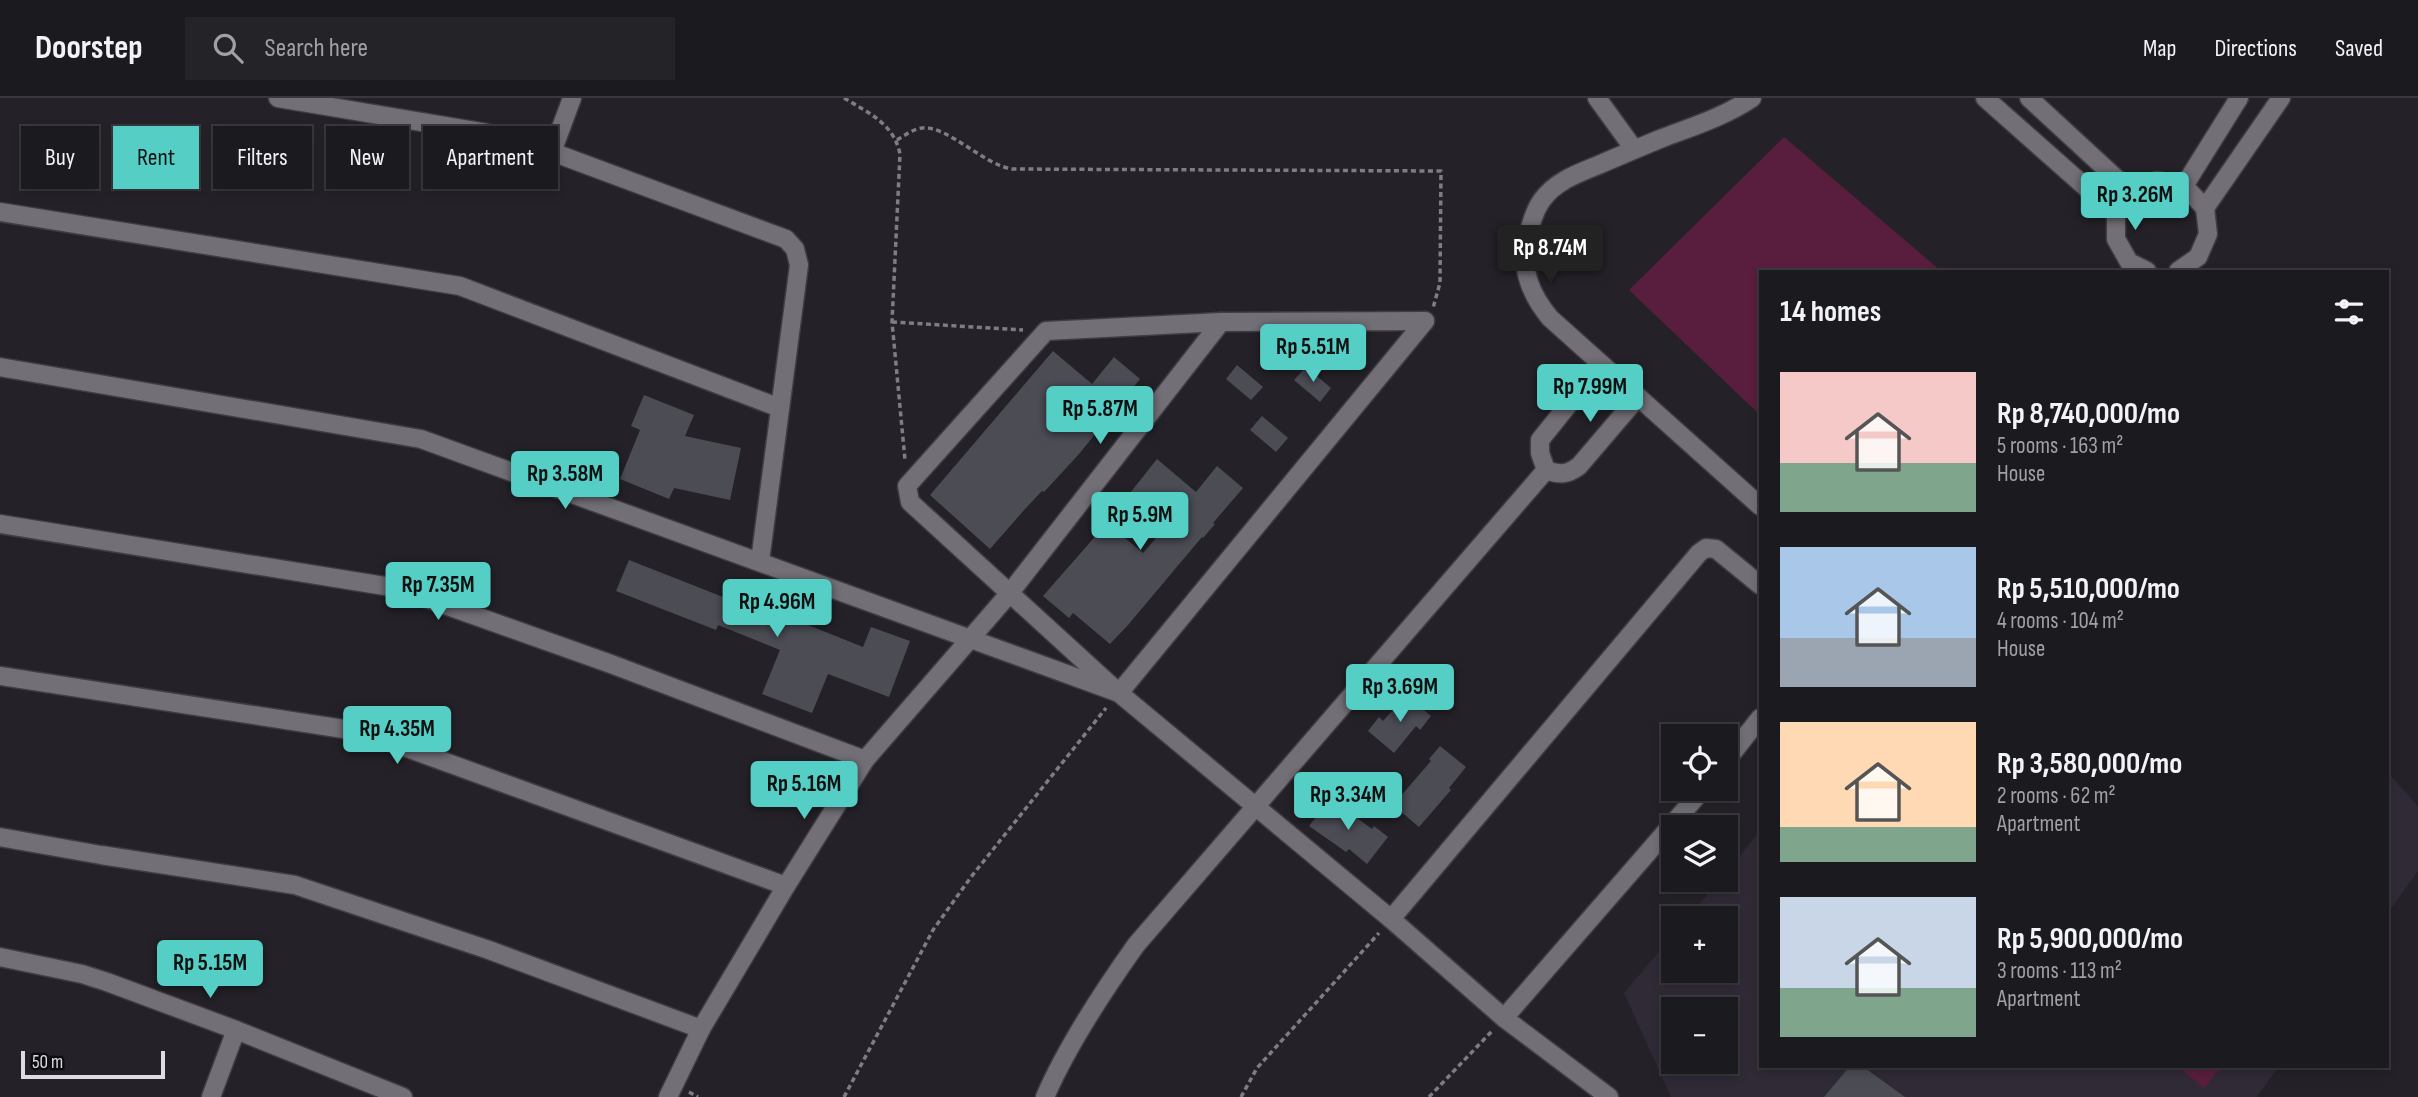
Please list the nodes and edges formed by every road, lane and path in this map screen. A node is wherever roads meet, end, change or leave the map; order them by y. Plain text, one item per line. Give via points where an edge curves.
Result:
1 (278, 98) edge
2 (572, 98) edge
3 (844, 98) edge
4 (1597, 98) edge
5 (1752, 98) edge
6 (1985, 98) edge
7 (2029, 98) edge
8 (2239, 98) edge
9 (2281, 98) edge
10 (445, 126) edge
11 (558, 136) edge
12 (897, 140) junction
13 (1634, 149) junction
14 (558, 154) edge
15 (2184, 186) junction
16 (2132, 192) junction
17 (2205, 208) junction
18 (0, 212) edge
19 (2116, 214) junction
20 (2125, 266) edge
21 (2143, 270) edge
22 (2179, 270) edge
23 (1425, 321) junction
24 (892, 322) junction
25 (1221, 322) junction
26 (1046, 331) junction
27 (1601, 364) junction
28 (0, 367) edge
29 (1638, 397) junction
30 (780, 408) junction
31 (1546, 470) junction
32 (907, 486) junction
33 (1759, 505) edge
34 (0, 524) edge
35 (760, 561) junction
36 (1759, 583) edge
37 (1009, 594) junction
38 (968, 639) junction
39 (0, 676) edge
40 (1119, 693) junction
41 (1759, 719) edge
42 (1738, 746) edge
43 (865, 760) junction
44 (1693, 801) edge
45 (1255, 807) junction
46 (0, 836) edge
47 (786, 886) junction
48 (1391, 919) junction
49 (0, 957) edge
50 (1504, 1018) junction
51 (236, 1030) junction
52 (701, 1030) junction
53 (211, 1097) edge
54 (403, 1097) edge
55 (668, 1097) edge
56 (844, 1097) edge
57 (1045, 1097) edge
58 (1241, 1097) edge
59 (1429, 1097) edge
60 (1609, 1097) edge

1 - 10 street
2 - 11 street
3 - 12 path via 877,117
4 - 13 street
5 - 13 street via 1720,117
6 - 19 street
7 - 16 street
8 - 15 street
9 - 17 street
12 - 23 path via 930,128 1012,169 1441,171 1440,283 1436,304
12 - 24 path
13 - 27 street via 1554,188 1531,222 1525,248 1526,277 1534,299
14 - 30 street via 786,239 795,249 799,265
15 - 16 street via 2157,181
15 - 17 street
16 - 19 street
17 - 22 street via 2208,234 2198,257
18 - 30 street via 460,286
19 - 20 street via 2116,239
20 - 21 street
23 - 25 street
23 - 40 street
24 - 26 path
24 - 32 path
25 - 26 street
25 - 37 street
26 - 32 street
27 - 29 street
27 - 31 street via 1540,440
28 - 35 street via 421,439
29 - 31 street via 1579,466 1569,473
29 - 33 street
30 - 35 street
31 - 45 street
32 - 37 street via 910,502
34 - 43 street via 397,588
35 - 38 street
36 - 48 street via 1716,549 1699,552
37 - 38 street
37 - 40 street
38 - 40 street
38 - 43 street
39 - 47 street via 363,732
40 - 45 street
40 - 56 path via 933,930
41 - 42 street
43 - 47 street
44 - 50 street
45 - 48 street
45 - 57 street via 1136,945
46 - 52 street via 295,885 488,950
47 - 52 street
48 - 50 street
48 - 58 path via 1257,1068
49 - 51 street via 82,974
50 - 59 path
50 - 60 street
51 - 53 street
51 - 54 street
52 - 55 street

